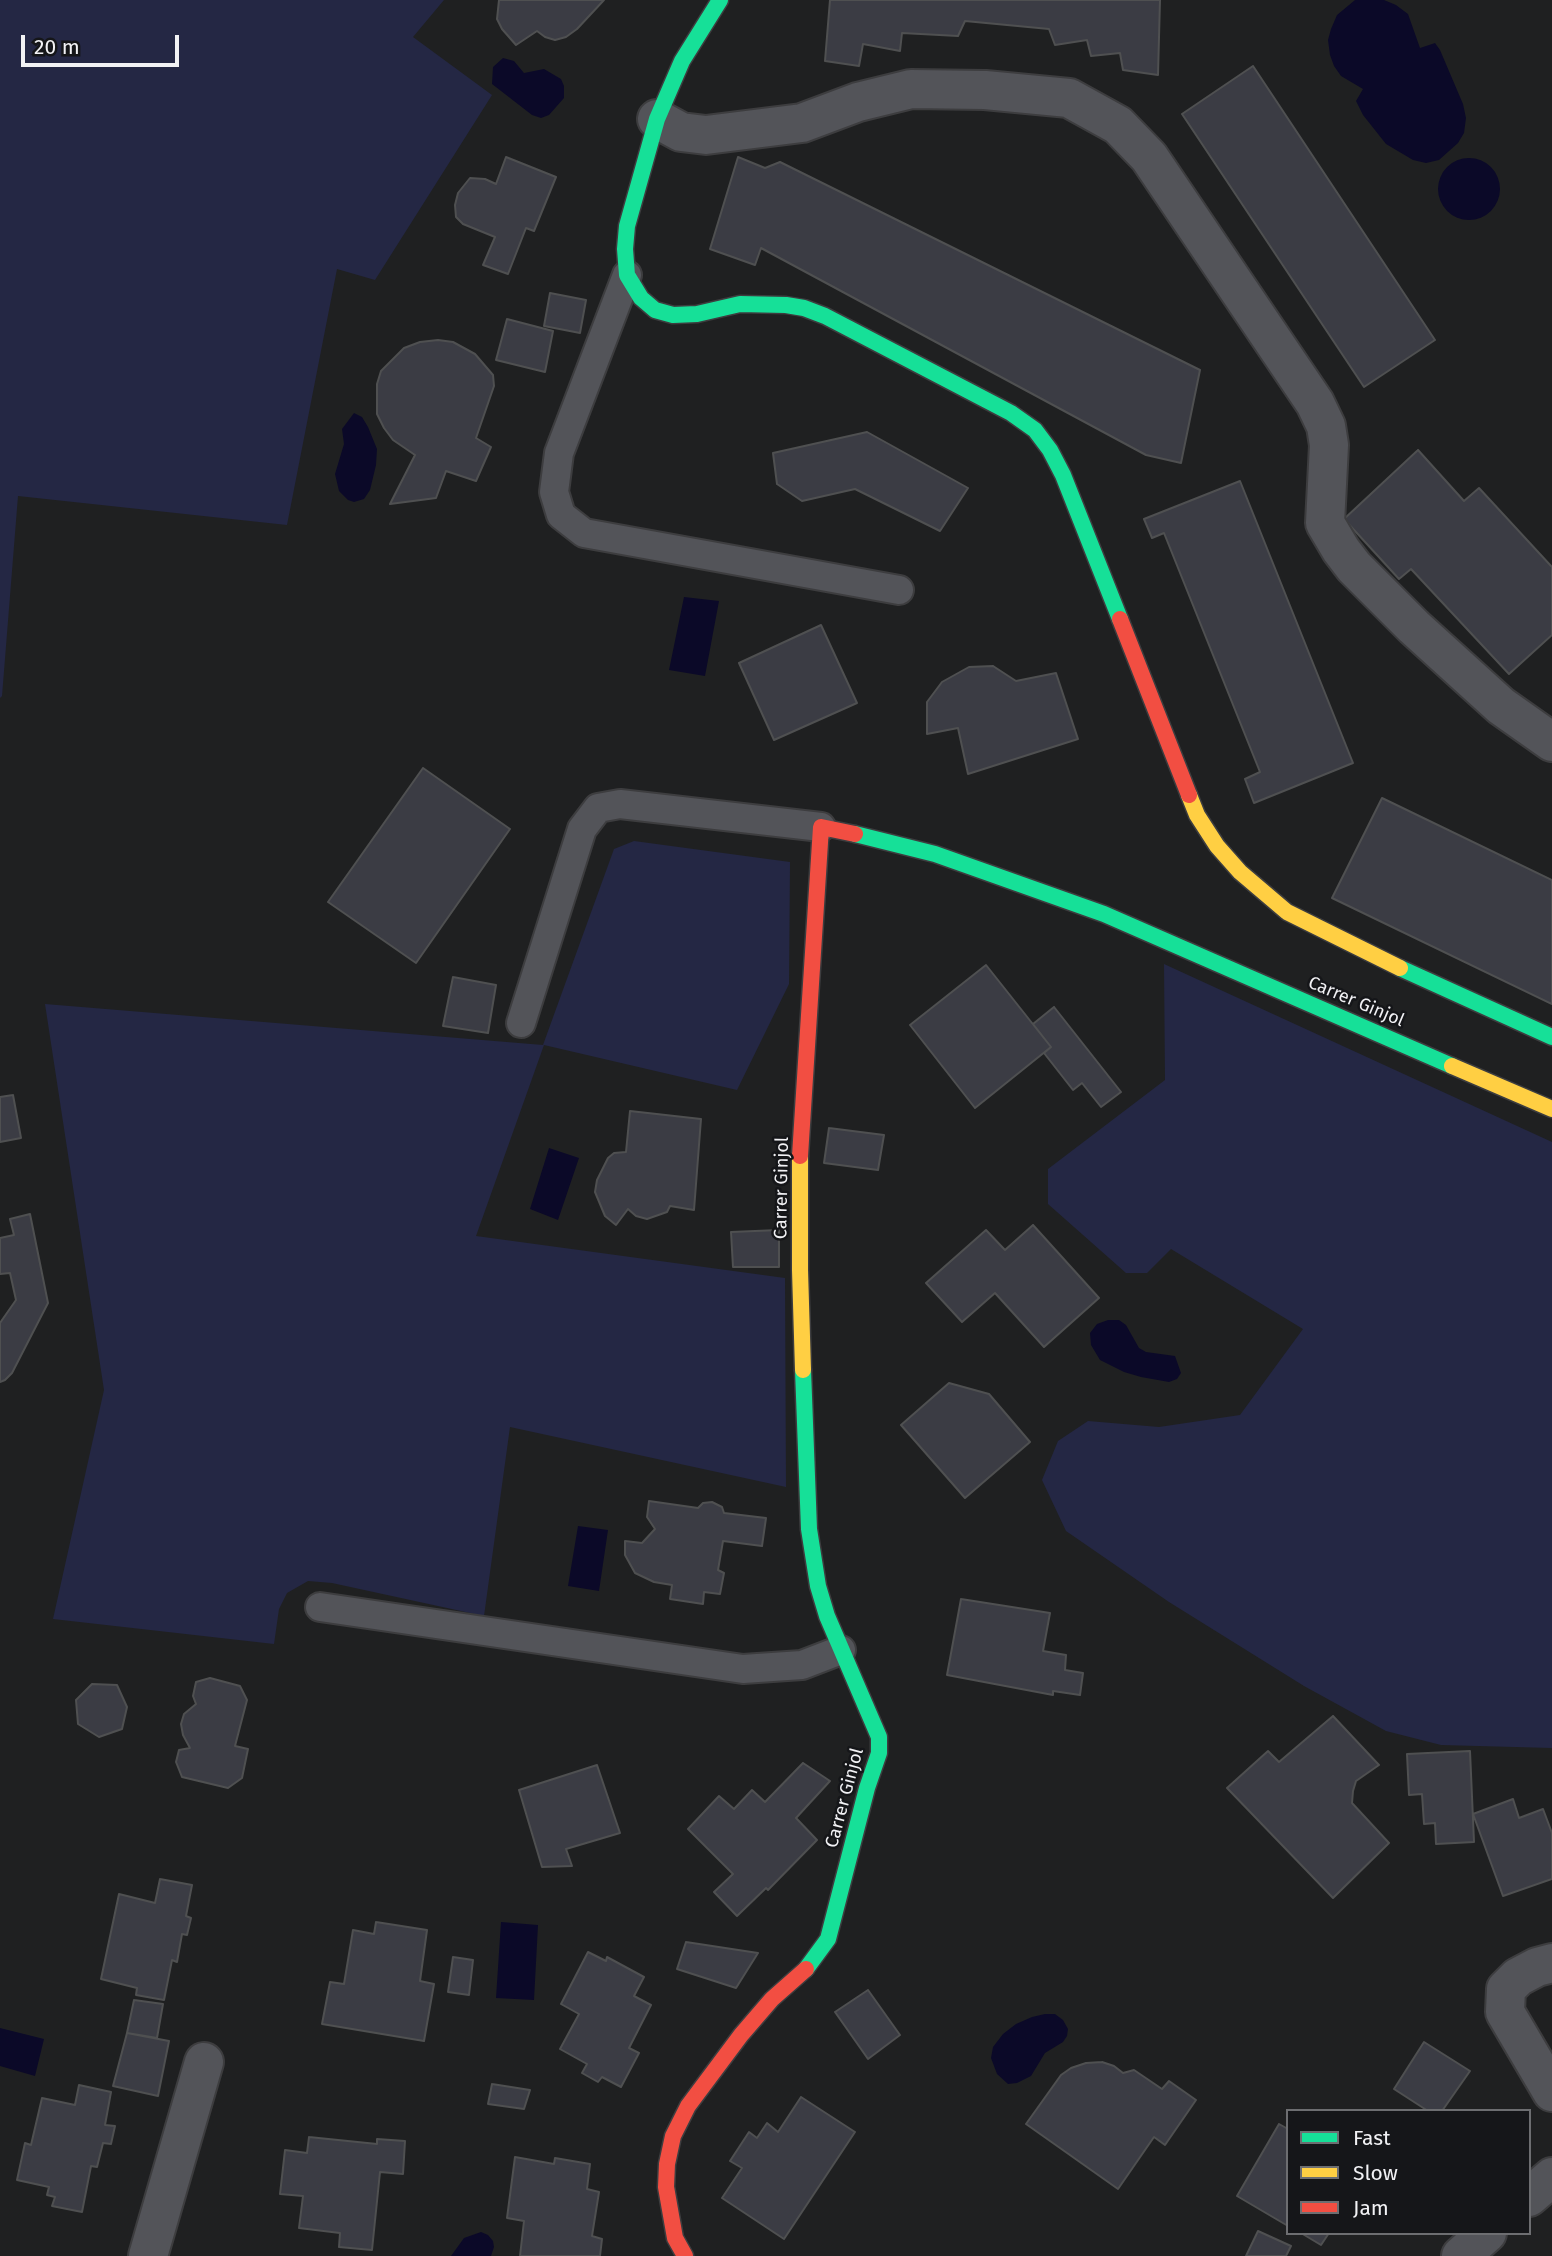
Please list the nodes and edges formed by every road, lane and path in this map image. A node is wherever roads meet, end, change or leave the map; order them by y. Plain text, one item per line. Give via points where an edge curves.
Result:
1 (720, 0) edge
2 (657, 119) junction
3 (627, 275) junction
4 (899, 590) dead end
5 (1552, 742) edge
6 (821, 827) junction
7 (521, 1023) dead end
8 (1552, 1037) edge
9 (1552, 1110) edge
10 (320, 1607) dead end
11 (841, 1650) junction
12 (1552, 1963) edge
13 (204, 2062) dead end
14 (1552, 2092) edge
15 (1552, 2177) edge
16 (1531, 2195) edge
17 (1485, 2235) edge
18 (148, 2256) edge
19 (685, 2256) edge
20 (1461, 2256) edge

1 - 2 street via 682,61
2 - 3 street via 627,226
2 - 5 street via 681,132 706,135 802,123 911,89 948,89 1069,98 1118,125 1149,157 1315,403 1329,445 1325,523 1341,550 1414,627 1501,706
3 - 4 lane via 559,453 554,492 561,515 584,533
3 - 8 street via 641,298 655,310 673,315 759,304 786,305 825,316 1035,430 1063,475 1197,815 1217,846 1287,912
6 - 7 lane via 620,804 598,808 582,828
6 - 9 street, Carrer Ginjol via 935,854 1104,914
6 - 11 street, Carrer Ginjol via 800,1158 800,1270 809,1528 818,1586
10 - 11 lane via 743,1669 802,1665
11 - 19 street, Carrer Ginjol via 879,1737 879,1753 828,1939 806,1970 772,1998 741,2035 688,2106 673,2136 666,2187 676,2238
12 - 14 street via 1518,1977 1506,1989 1505,2012
13 - 18 street
15 - 16 street
17 - 20 street

